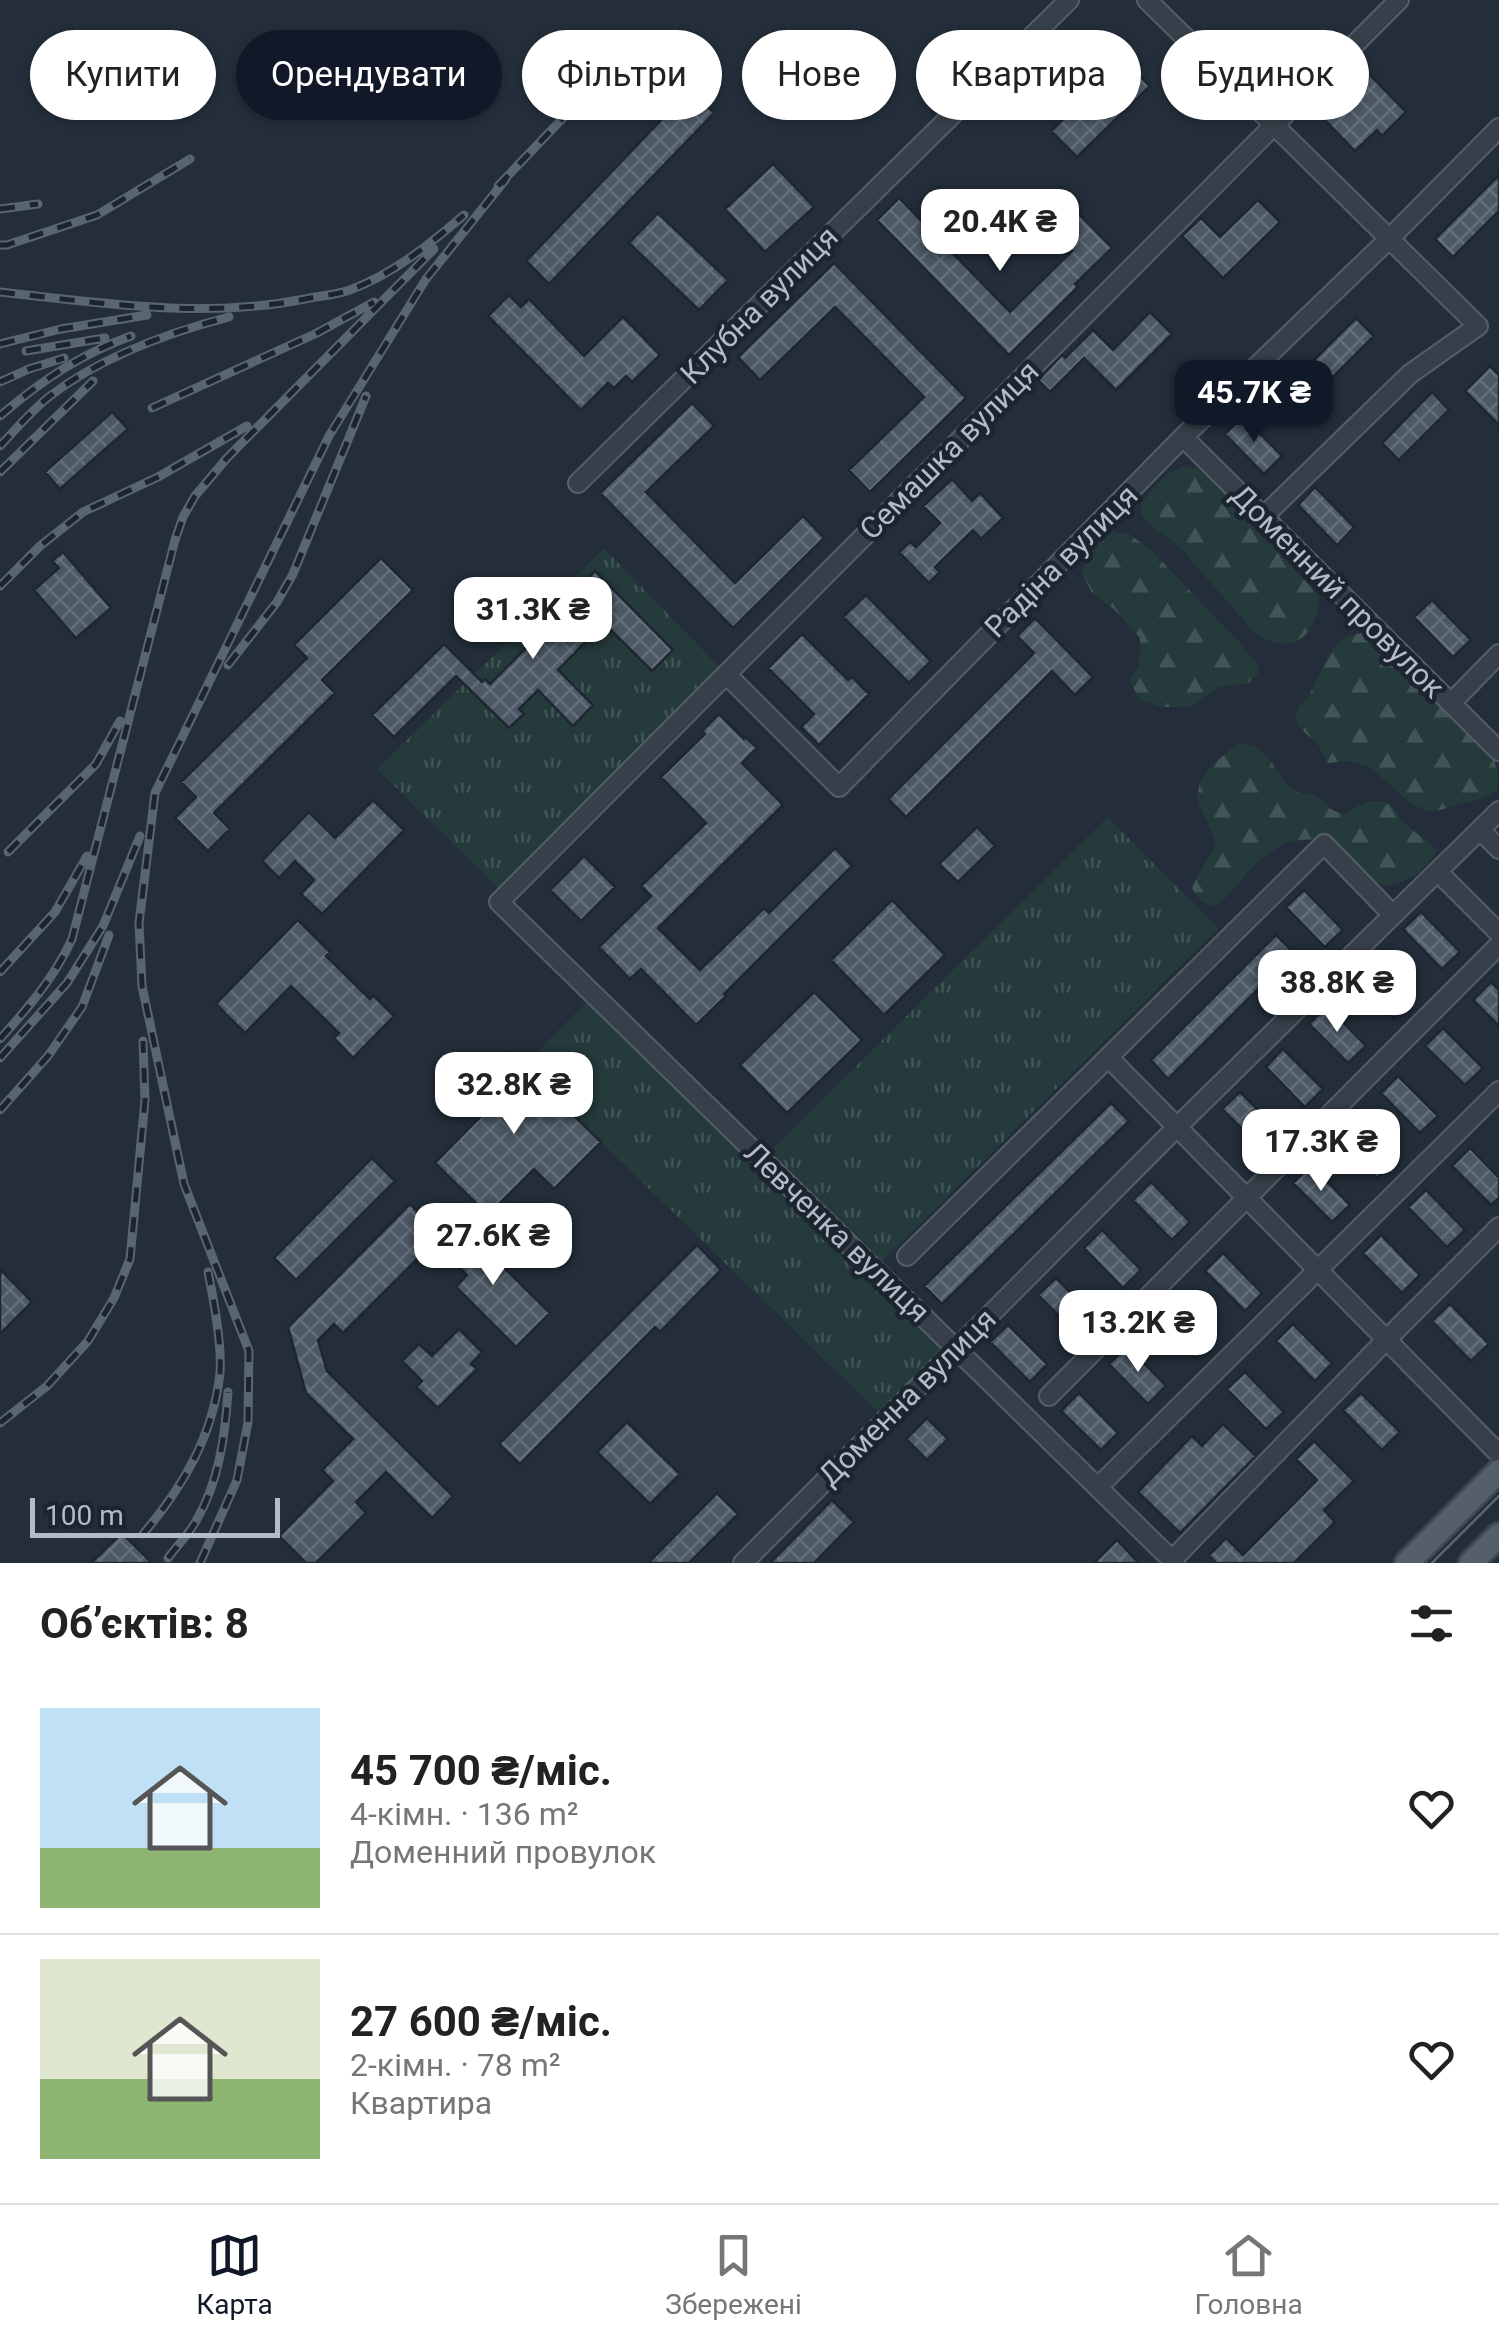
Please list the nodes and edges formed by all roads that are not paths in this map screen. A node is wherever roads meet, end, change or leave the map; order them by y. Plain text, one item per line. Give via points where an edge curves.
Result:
1 (1068, 0) edge
2 (1147, 0) edge
3 (1399, 0) edge
4 (1273, 126) junction
5 (1499, 128) edge
6 (1390, 238) junction
7 (1183, 437) junction
8 (578, 484) dead end
9 (1263, 516) junction
10 (1499, 654) edge
11 (726, 674) junction
12 (1451, 703) junction
13 (1499, 751) edge
14 (1499, 811) edge
15 (1480, 830) junction
16 (1499, 849) edge
17 (1438, 872) junction
18 (499, 902) joint
19 (1393, 915) junction
20 (1499, 933) edge
21 (1499, 945) edge
22 (1108, 1057) junction
23 (1499, 1091) edge
24 (1177, 1127) junction
25 (1247, 1198) junction
26 (1499, 1227) edge
27 (907, 1256) dead end
28 (1318, 1270) junction
29 (1386, 1339) junction
30 (956, 1348) junction
31 (1049, 1396) dead end
32 (1499, 1454) edge
33 (1499, 1471) edge
34 (1098, 1487) junction
35 (1499, 1535) edge
36 (1174, 1562) edge
37 (743, 1563) edge
38 (1407, 1563) edge
39 (1471, 1563) edge

1 - 8 street, Клубна вулиця
2 - 4 street
3 - 4 street, Семашка вулиця
4 - 6 street
4 - 11 street, Семашка вулиця
5 - 6 street, Радіна вулиця
6 - 7 street, Радіна вулиця
6 - 9 street via 1478,326 1410,374
7 - 9 street, Доменний провулок
7 - 11 street, Радіна вулиця via 839,787
9 - 12 street, Доменний провулок
10 - 12 street, Доменний провулок
11 - 18 street, Семашка вулиця
12 - 13 street, Доменний провулок
14 - 15 street, Доменна вулиця
15 - 16 street
15 - 17 street, Доменна вулиця
17 - 19 street, Доменна вулиця
17 - 20 street
18 - 30 street, Левченка вулиця
19 - 22 street via 1324,844
19 - 24 street, Доменна вулиця
21 - 25 street
22 - 24 street
22 - 27 street
23 - 28 street
24 - 25 street
24 - 30 street, Доменна вулиця
25 - 28 street
25 - 31 street
26 - 29 street
28 - 29 street
28 - 34 street
29 - 32 street
29 - 36 street
30 - 34 street, Левченка вулиця
30 - 37 street, Доменна вулиця
33 - 38 main road
34 - 36 street, Левченка вулиця
35 - 39 main road

